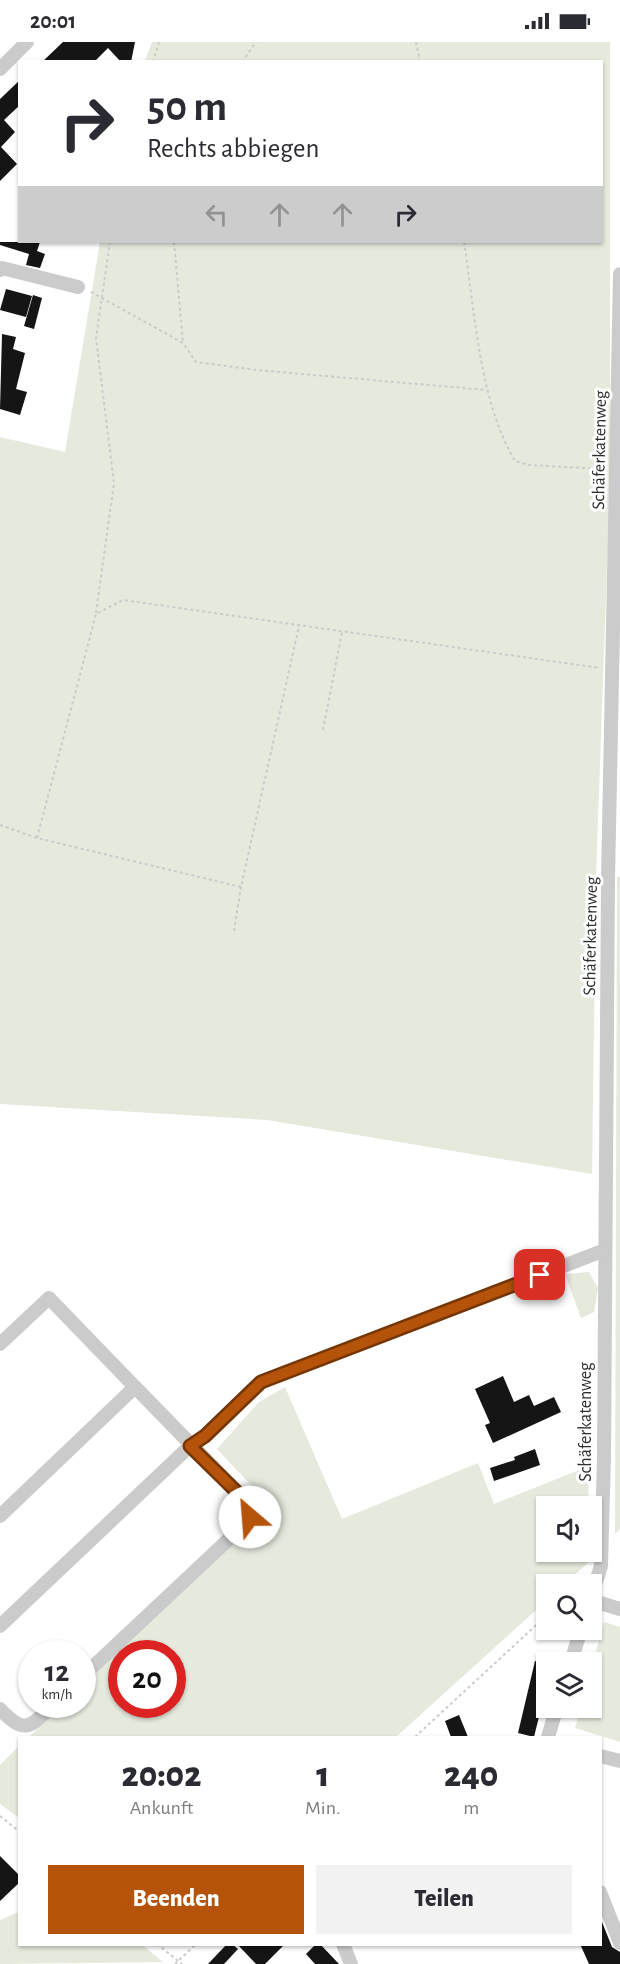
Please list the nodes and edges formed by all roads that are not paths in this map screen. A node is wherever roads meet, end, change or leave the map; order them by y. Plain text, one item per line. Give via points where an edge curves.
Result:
1 (27, 42) edge
2 (0, 69) edge
3 (0, 270) edge
4 (620, 274) edge
5 (78, 286) road end
6 (605, 1250) junction
7 (0, 1344) edge
8 (135, 1387) junction
9 (190, 1446) junction
10 (0, 1516) edge
11 (599, 1574) edge
12 (602, 1603) edge
13 (620, 1609) edge
14 (0, 1626) edge
15 (96, 1664) edge
16 (0, 1709) edge
17 (39, 1718) edge
18 (554, 1718) edge
19 (548, 1736) edge
20 (602, 1756) edge
21 (620, 1761) edge
22 (602, 1897) edge
23 (620, 1943) edge
24 (344, 1946) edge
25 (351, 1964) edge

1 - 2 street
3 - 5 street
4 - 6 street, Schäferkatenweg
6 - 9 street via 261,1382
6 - 11 street, Schäferkatenweg
7 - 8 street via 49,1298
8 - 9 street
8 - 10 street
9 - 14 street
9 - 15 street via 248,1503 250,1517
12 - 13 street
16 - 17 street via 20,1726 33,1724
18 - 19 street
20 - 21 street
22 - 23 street
24 - 25 street

